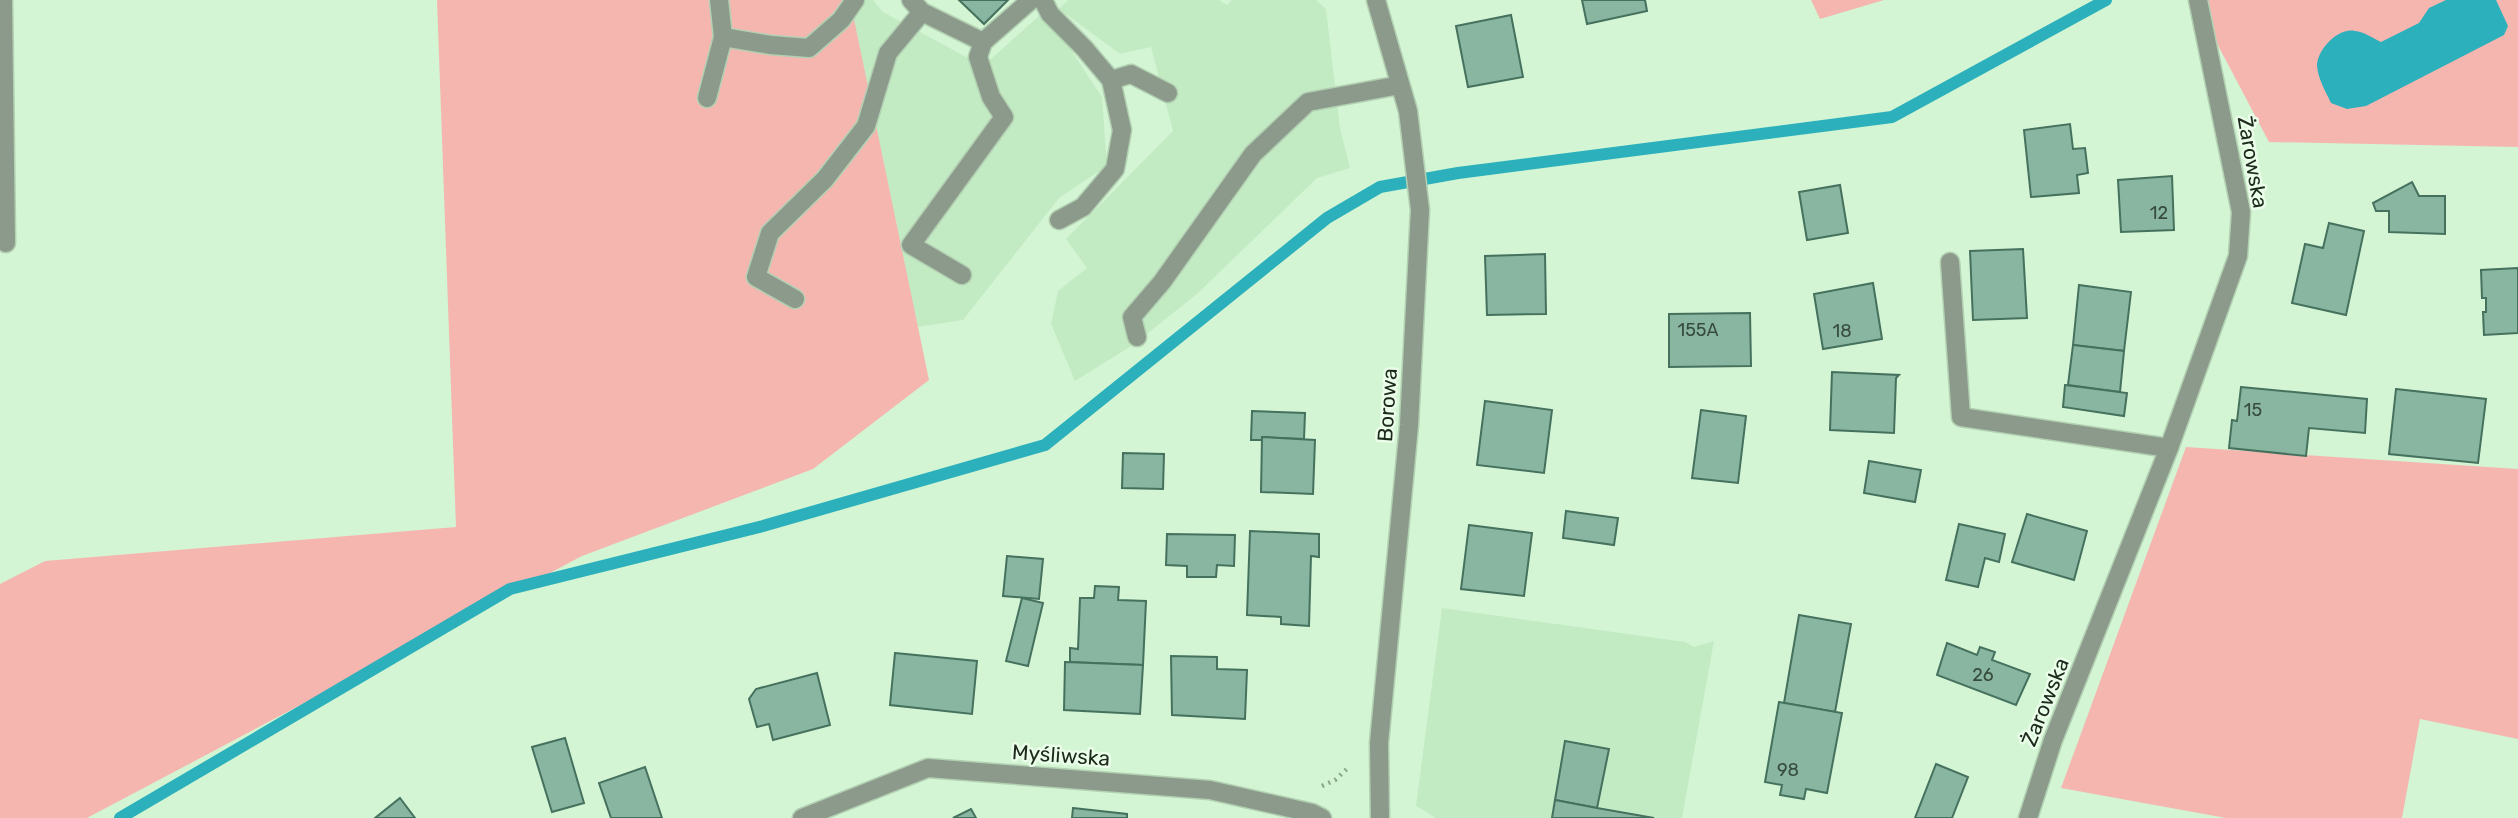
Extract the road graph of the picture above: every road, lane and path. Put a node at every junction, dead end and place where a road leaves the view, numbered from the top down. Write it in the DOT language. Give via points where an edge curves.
graph roads {
  1 [pos="3,0"];
  2 [pos="719,0"];
  3 [pos="855,0"];
  4 [pos="1031,0"];
  5 [pos="1042,0"];
  6 [pos="1376,0"];
  7 [pos="2198,0"];
  8 [pos="917,6"];
  9 [pos="723,37"];
  10 [pos="983,42"];
  11 [pos="1111,80"];
  12 [pos="1401,85"];
  13 [pos="1168,93"];
  14 [pos="707,98"];
  15 [pos="1059,220"];
  16 [pos="6,243"];
  17 [pos="1950,262"];
  18 [pos="962,275"];
  19 [pos="795,299"];
  20 [pos="1137,337"];
  21 [pos="2169,448"];
  22 [pos="1350,765"];
  23 [pos="1322,786"];
  24 [pos="802,818"];
  25 [pos="1322,818"];
  26 [pos="1380,818"];
  27 [pos="2028,818"];
  1 -- 16 [label="street"];
  2 -- 9 [label="street"];
  3 -- 9 [label="street" via="841,20 809,48"];
  4 -- 10 [label="street"];
  5 -- 11 [label="street"];
  6 -- 12 [label="street, Borowa"];
  7 -- 21 [label="street, Żarowska" via="2239,198 2241,234 2235,270"];
  8 -- 10 [label="street"];
  8 -- 19 [label="street" via="888,53 866,126 825,179 770,233 756,277"];
  9 -- 14 [label="street"];
  10 -- 18 [label="street" via="978,57 991,97 1004,117 911,245"];
  11 -- 13 [label="street" via="1131,74"];
  11 -- 15 [label="street" via="1122,130 1115,169 1083,207"];
  12 -- 20 [label="street" via="1308,102 1253,154 1132,317"];
  12 -- 26 [label="street, Borowa" via="1419,200 1409,425 1378,743"];
  17 -- 21 [label="street" via="1961,417"];
  21 -- 27 [label="street, Żarowska" via="2053,740"];
  22 -- 23 [label="path"];
  24 -- 25 [label="street, Myśliwska" via="928,768 1210,790"];
}
